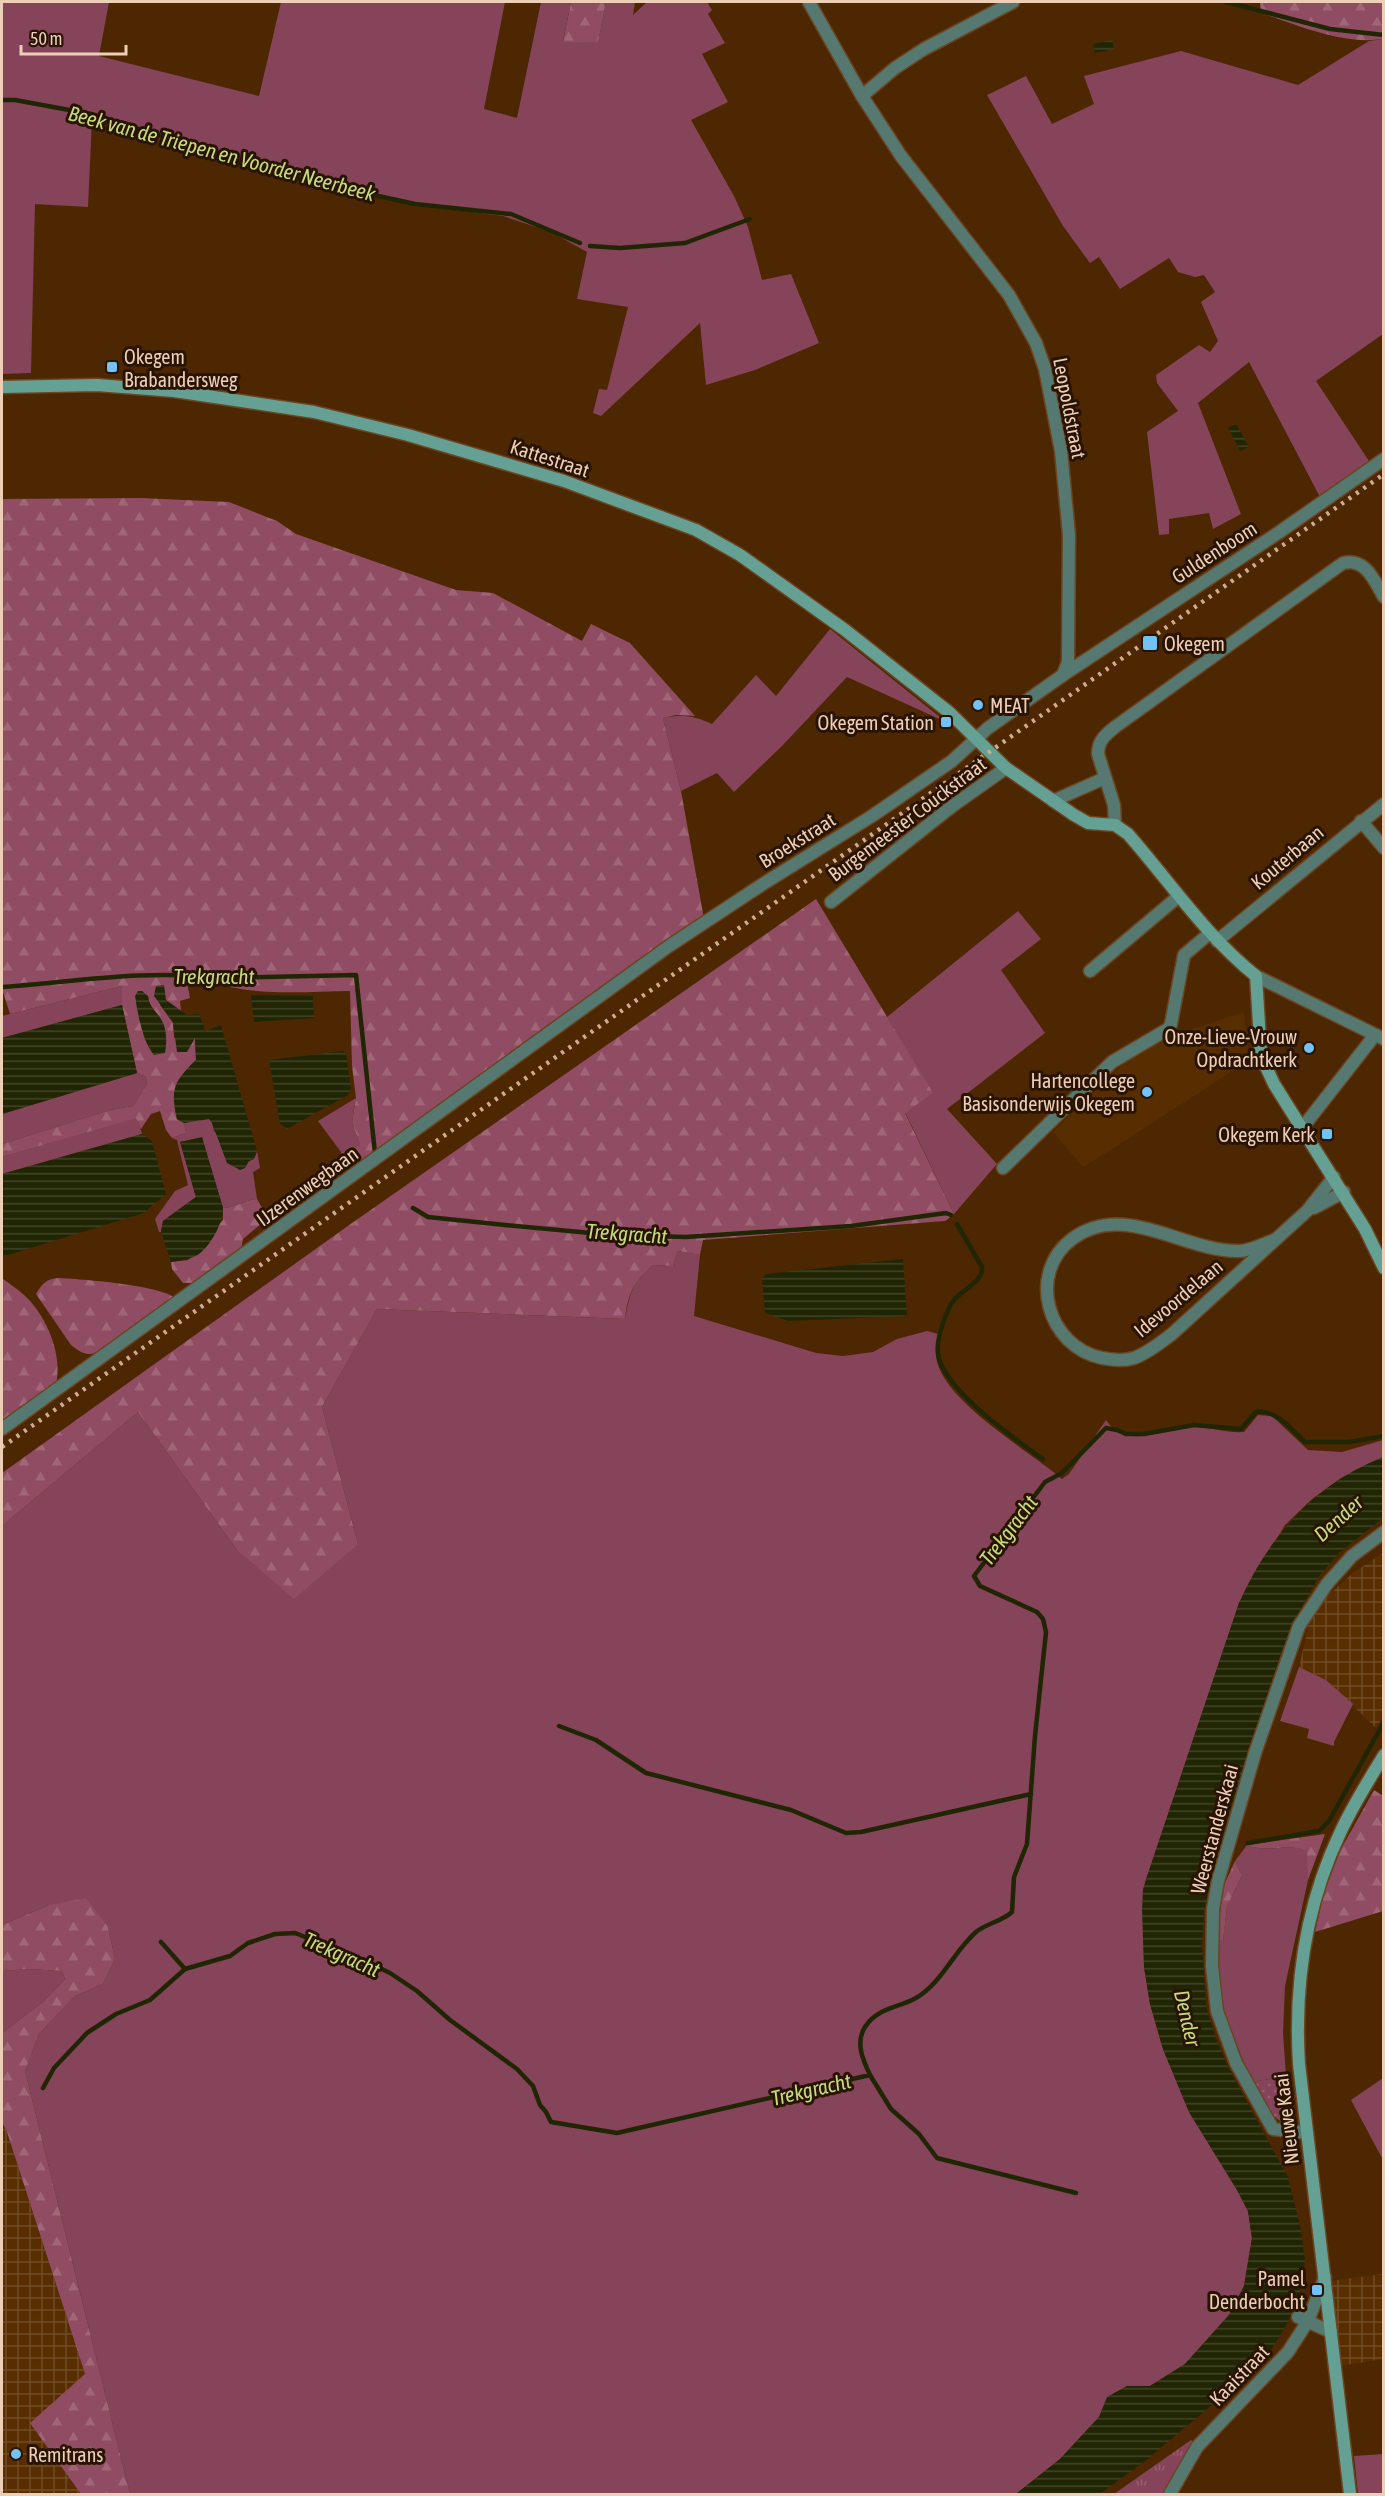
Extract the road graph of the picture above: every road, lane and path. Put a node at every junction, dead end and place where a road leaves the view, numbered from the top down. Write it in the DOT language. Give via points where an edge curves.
graph roads {
  1 [pos="809,2"];
  2 [pos="1013,2"];
  3 [pos="862,96"];
  4 [pos="2,387"];
  5 [pos="1383,459"];
  6 [pos="1383,597"];
  7 [pos="1063,675"];
  8 [pos="977,738"];
  9 [pos="1006,768"];
  10 [pos="1105,778"];
  11 [pos="1053,801"];
  12 [pos="1383,804"];
  13 [pos="1360,821"];
  14 [pos="1115,825"];
  15 [pos="1383,848"];
  16 [pos="1179,896"];
  17 [pos="831,902"];
  18 [pos="1213,937"];
  19 [pos="1090,971"];
  20 [pos="635,972"];
  21 [pos="1256,976"];
  22 [pos="1379,1037"];
  23 [pos="1303,1127"];
  24 [pos="1003,1168"];
  25 [pos="1334,1176"];
  26 [pos="1344,1192"];
  27 [pos="1307,1211"];
  28 [pos="1274,1240"];
  29 [pos="1383,1268"];
  30 [pos="2,1429"];
  31 [pos="1383,1532"];
  32 [pos="1383,1755"];
  33 [pos="1306,2133"];
  34 [pos="1325,2277"];
  35 [pos="1303,2319"];
  36 [pos="1331,2332"];
  37 [pos="1170,2494"];
  38 [pos="1350,2494"];
  1 -- 3 [label="street, Leopoldstraat"];
  2 -- 3 [label="street" via="924,49"];
  3 -- 7 [label="street, Leopoldstraat" via="901,156 1009,295 1027,324 1045,369 1061,451 1069,535 1068,662"];
  4 -- 8 [label="main road, Kattestraat" via="141,388 314,412 408,435 575,486 696,530 740,555 844,630"];
  5 -- 7 [label="street, Guldenboom"];
  6 -- 10 [label="street" via="1366,568 1343,563 1102,738 1098,745"];
  7 -- 8 [label="street"];
  8 -- 9 [label="main road, Kattestraat"];
  8 -- 20 [label="street, Broekstraat" via="952,761 881,810 708,920"];
  9 -- 11 [label="main road, Kattestraat"];
  9 -- 17 [label="street, Burgemeester Couckstraat"];
  10 -- 11 [label="street"];
  10 -- 14 [label="street" via="1114,805"];
  11 -- 14 [label="main road, Kattestraat" via="1088,823"];
  12 -- 13 [label="street, Kouterbaan"];
  13 -- 15 [label="street"];
  13 -- 18 [label="street, Kouterbaan"];
  14 -- 16 [label="main road" via="1128,834"];
  16 -- 18 [label="main road"];
  16 -- 19 [label="street"];
  18 -- 21 [label="main road"];
  18 -- 24 [label="street, Kouterbaan" via="1184,955 1168,1029 1112,1062"];
  20 -- 30 [label="street, IJzerenwegbaan"];
  21 -- 22 [label="street"];
  21 -- 23 [label="main road" via="1261,1056 1274,1084"];
  22 -- 23 [label="street"];
  23 -- 25 [label="main road"];
  25 -- 26 [label="main road"];
  25 -- 27 [label="street, Idevoordelaan"];
  26 -- 27 [label="street, Idevoordelaan"];
  26 -- 29 [label="main road"];
  27 -- 28 [label="street, Idevoordelaan"];
  28 -- 28 [label="street, Idevoordelaan" via="1241,1251 1127,1224 1088,1230 1060,1249 1051,1267 1046,1287 1051,1317 1067,1340 1089,1355 1133,1359 1172,1334"];
  31 -- 33 [label="street, Weerstanderskaai" via="1339,1570 1299,1626 1255,1753 1213,1909 1216,2011 1236,2063 1273,2129"];
  32 -- 33 [label="main road, Nieuwe Kaai" via="1341,1830 1322,1876 1306,1935 1297,2034"];
  33 -- 34 [label="main road, Nieuwe Kaai"];
  34 -- 35 [label="street, Kaaistraat"];
  34 -- 36 [label="main road, Nieuwe Kaai"];
  35 -- 36 [label="street"];
  35 -- 37 [label="street, Kaaistraat" via="1288,2352 1197,2447"];
  36 -- 38 [label="main road, Nieuwe Kaai"];
}
